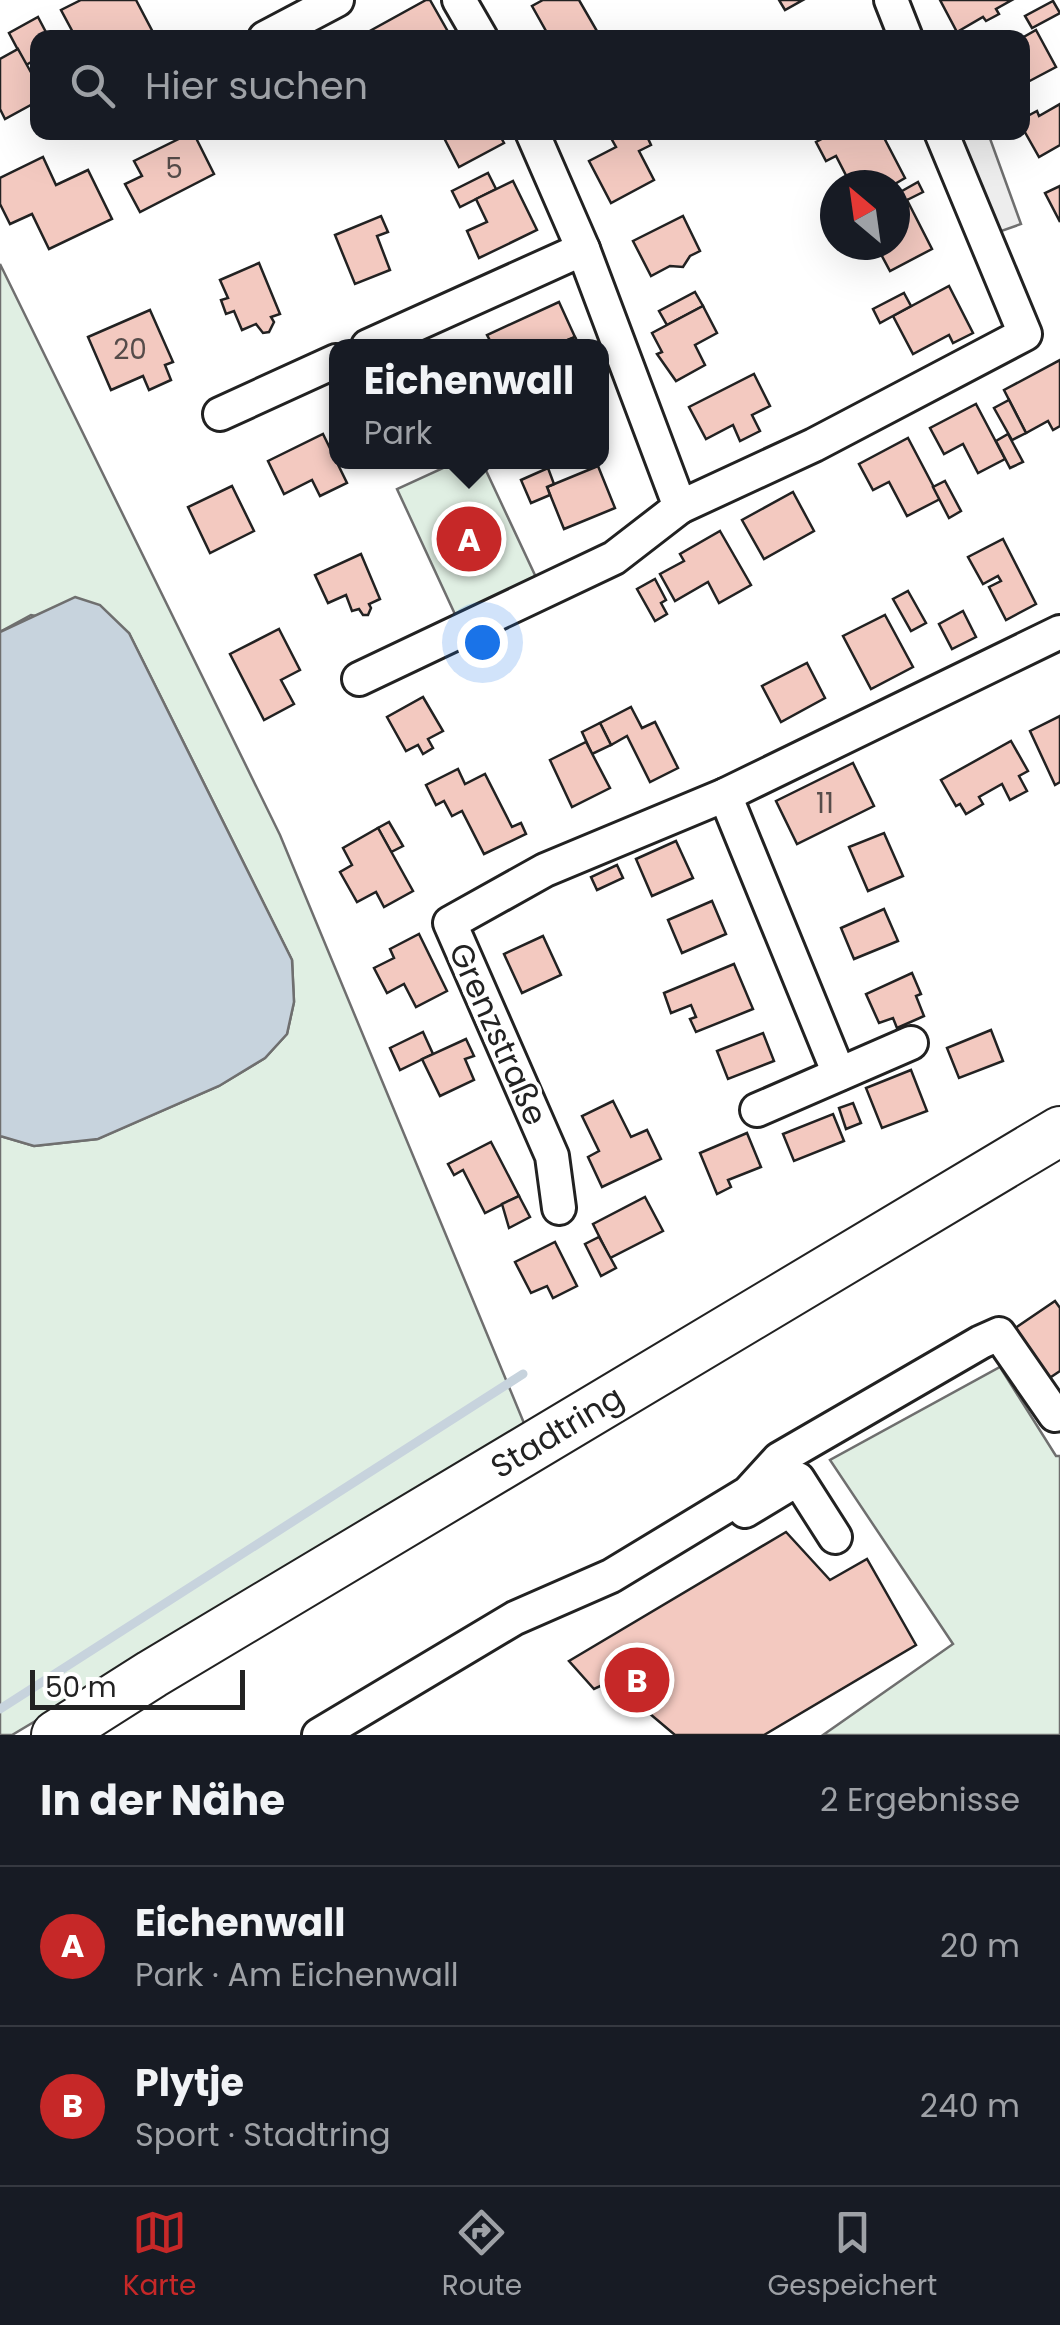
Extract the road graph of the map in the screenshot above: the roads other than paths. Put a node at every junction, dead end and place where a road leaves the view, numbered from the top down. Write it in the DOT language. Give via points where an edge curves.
graph roads {
  1 [pos="337,0"];
  2 [pos="459,0"];
  3 [pos="892,0"];
  4 [pos="281,30"];
  5 [pos="476,30"];
  6 [pos="903,30"];
  7 [pos="535,140"];
  8 [pos="945,140"];
  9 [pos="583,249"];
  10 [pos="384,339"];
  11 [pos="329,364"];
  12 [pos="220,414"];
  13 [pos="680,507"];
  14 [pos="1060,632"];
  15 [pos="360,680"];
  16 [pos="725,795"];
  17 [pos="911,1043"];
  18 [pos="840,1074"];
  19 [pos="757,1110"];
  20 [pos="1060,1131"];
  21 [pos="559,1208"];
  22 [pos="1055,1415"];
  23 [pos="835,1537"];
  24 [pos="364,1728"];
  25 [pos="56,1735"];
  26 [pos="320,1735"];
  1 -- 4 [label="street"];
  2 -- 5 [label="street"];
  3 -- 6 [label="street"];
  7 -- 9 [label="street"];
  8 -- 13 [label="street" via="1024,334"];
  9 -- 10 [label="street"];
  9 -- 13 [label="street"];
  11 -- 12 [label="street"];
  13 -- 15 [label="street" via="614,558"];
  14 -- 16 [label="street, Grenzstraße"];
  16 -- 18 [label="street"];
  16 -- 21 [label="street, Grenzstraße" via="545,870 450,923 552,1156"];
  17 -- 18 [label="street"];
  18 -- 19 [label="street"];
  20 -- 25 [label="highway, Stadtring"];
  22 -- 24 [label="street" via="999,1334 981,1342 778,1459 748,1493 626,1567 515,1618"];
  23 -- 24 [label="street" via="798,1479 586,1610"];
  24 -- 26 [label="street"];
}
